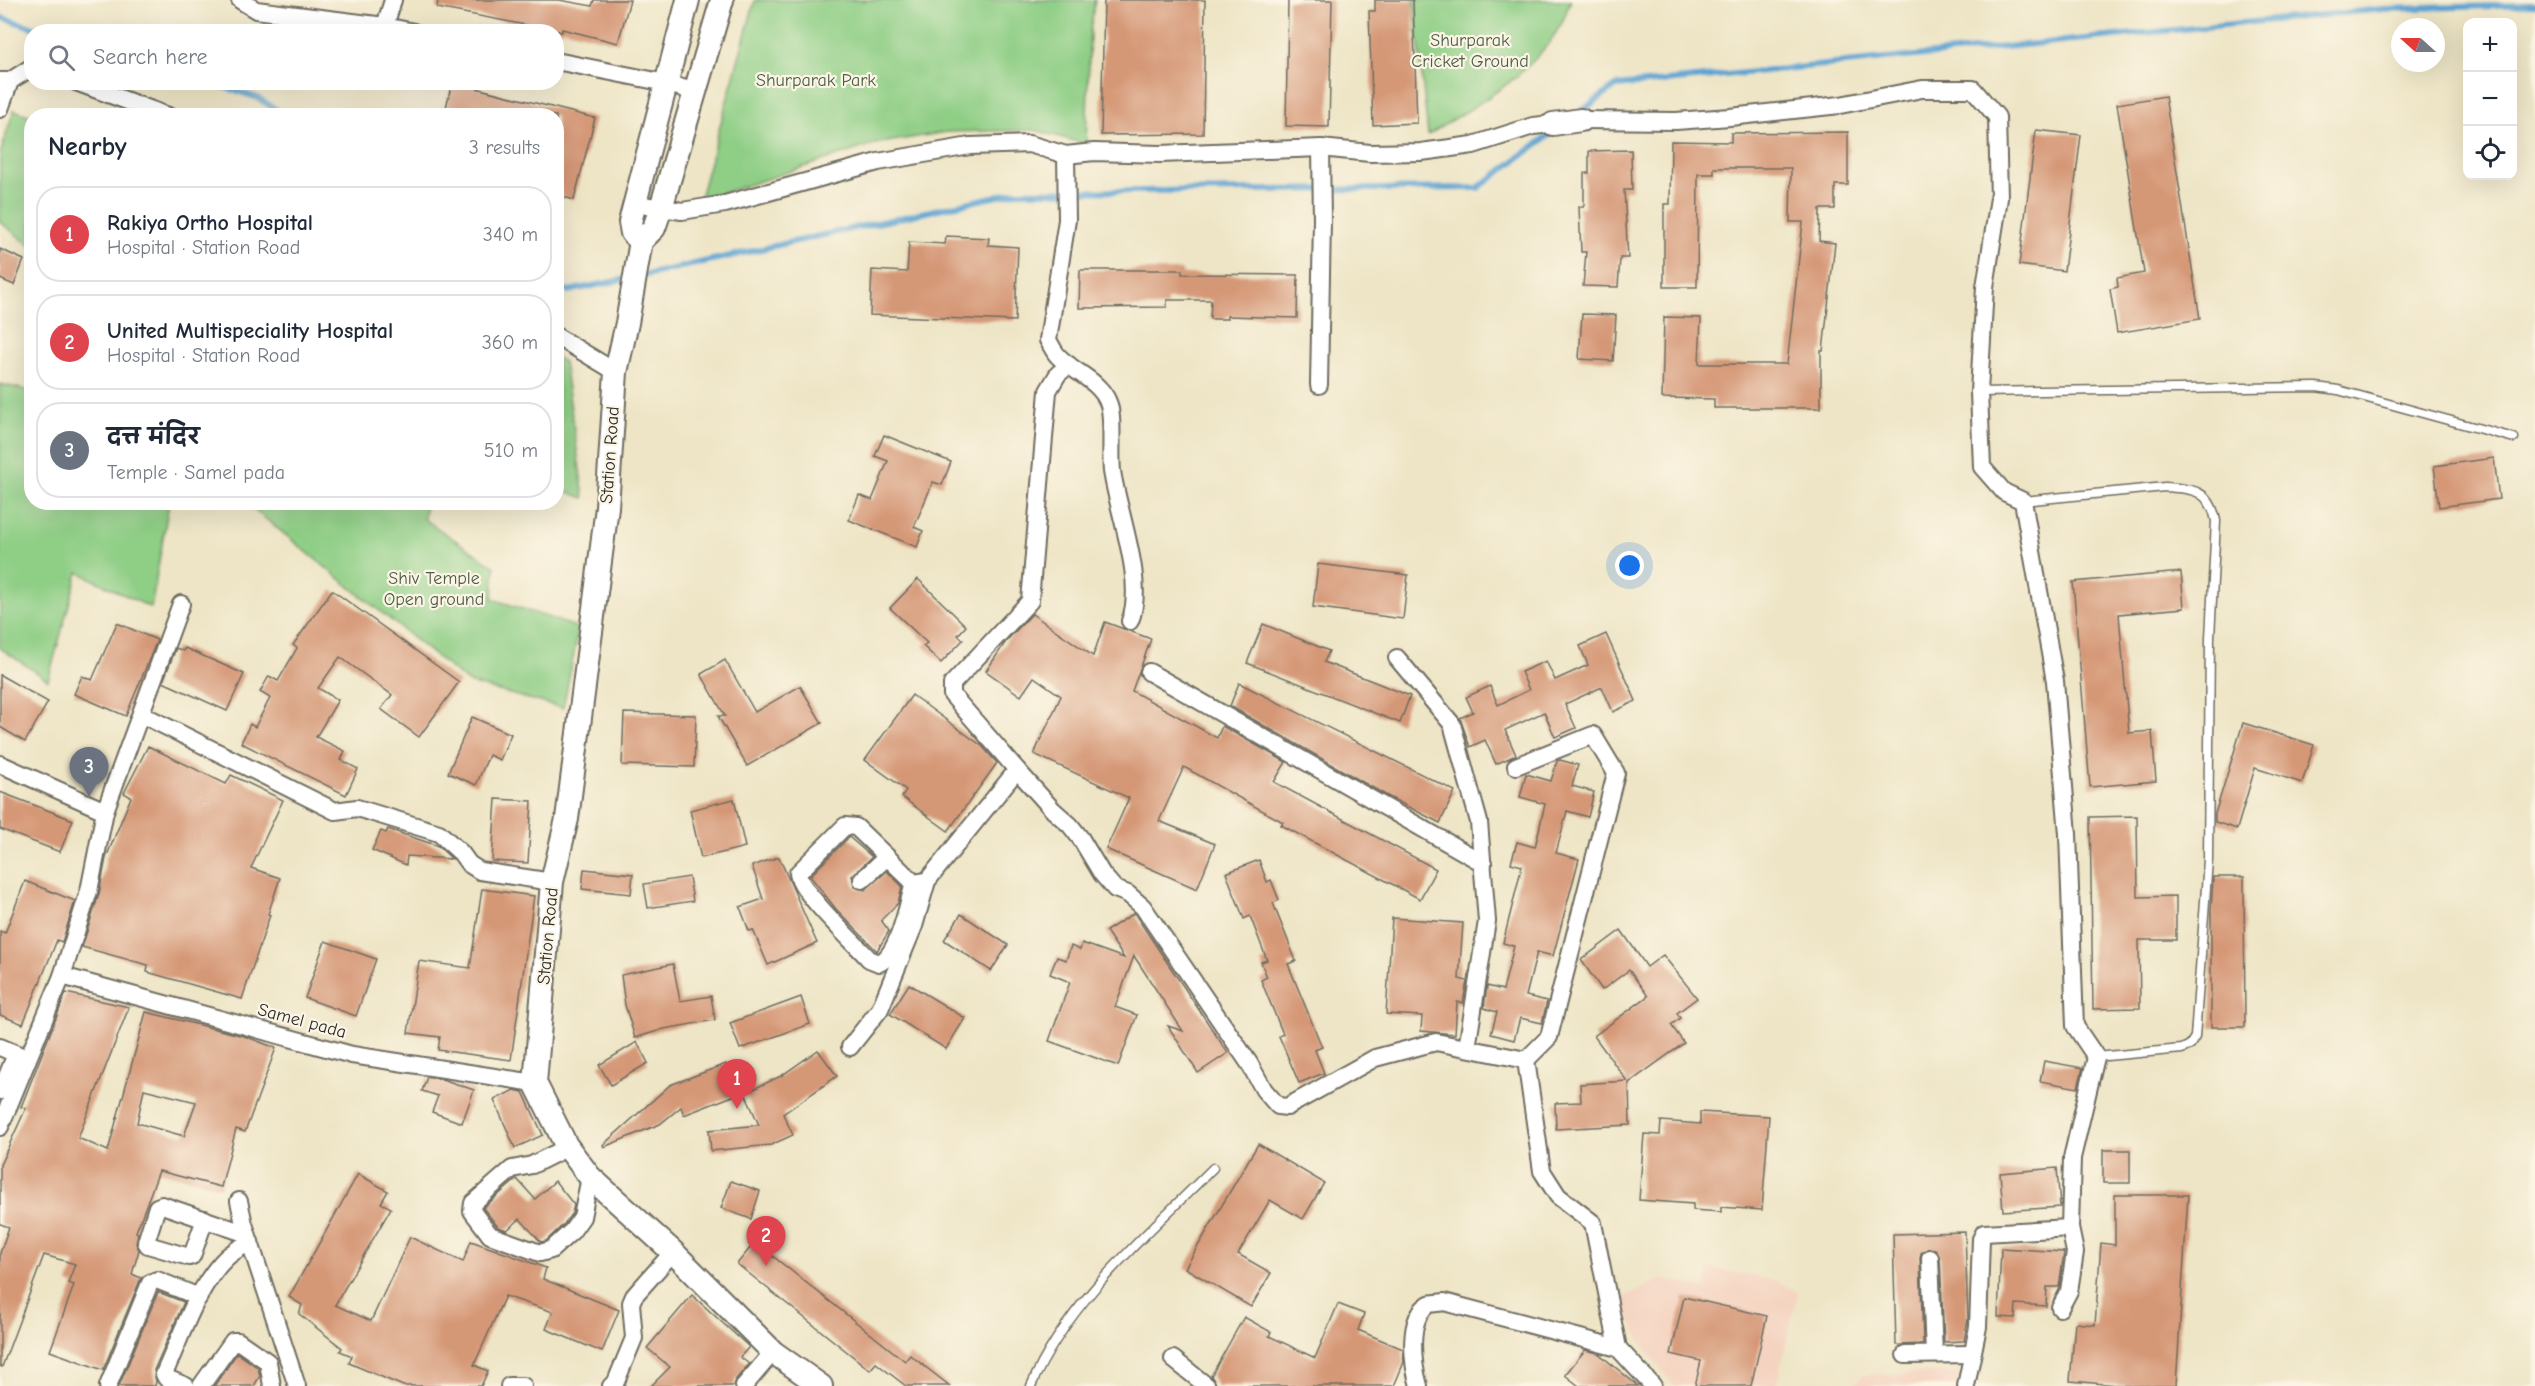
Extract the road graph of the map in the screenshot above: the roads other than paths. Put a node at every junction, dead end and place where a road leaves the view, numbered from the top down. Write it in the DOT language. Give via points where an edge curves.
graph roads {
  1 [pos="240,0"];
  2 [pos="393,0"];
  3 [pos="688,0"];
  4 [pos="722,0"];
  5 [pos="370,24"];
  6 [pos="387,24"];
  7 [pos="564,63"];
  8 [pos="24,71"];
  9 [pos="5,81"];
  10 [pos="666,83"];
  11 [pos="98,90"];
  12 [pos="695,92"];
  13 [pos="146,108"];
  14 [pos="0,109"];
  15 [pos="1581,120"];
  16 [pos="1553,124"];
  17 [pos="1321,148"];
  18 [pos="1066,160"];
  19 [pos="636,204"];
  20 [pos="661,208"];
  21 [pos="640,245"];
  22 [pos="564,341"];
  23 [pos="1070,365"];
  24 [pos="616,372"];
  25 [pos="1319,385"];
  26 [pos="1979,392"];
  27 [pos="2514,438"];
  28 [pos="2023,501"];
  29 [pos="181,604"];
  30 [pos="1130,621"];
  31 [pos="1397,658"];
  32 [pos="1149,672"];
  33 [pos="141,714"];
  34 [pos="0,764"];
  35 [pos="1516,766"];
  36 [pos="1017,770"];
  37 [pos="105,811"];
  38 [pos="887,857"];
  39 [pos="1483,863"];
  40 [pos="862,880"];
  41 [pos="552,882"];
  42 [pos="921,882"];
  43 [pos="62,976"];
  44 [pos="0,1047"];
  45 [pos="850,1047"];
  46 [pos="1467,1048"];
  47 [pos="22,1056"];
  48 [pos="2096,1057"];
  49 [pos="1526,1060"];
  50 [pos="535,1083"];
  51 [pos="1,1092"];
  52 [pos="0,1127"];
  53 [pos="568,1147"];
  54 [pos="1213,1168"];
  55 [pos="590,1177"];
  56 [pos="239,1201"];
  57 [pos="205,1220"];
  58 [pos="2070,1228"];
  59 [pos="249,1238"];
  60 [pos="673,1252"];
  61 [pos="1930,1258"];
  62 [pos="199,1297"];
  63 [pos="2060,1308"];
  64 [pos="1618,1348"];
  65 [pos="773,1352"];
  66 [pos="1934,1354"];
  67 [pos="1971,1354"];
  68 [pos="1905,1355"];
  69 [pos="1173,1359"];
  70 [pos="296,1382"];
  71 [pos="108,1386"];
  72 [pos="186,1386"];
  73 [pos="201,1386"];
  74 [pos="272,1386"];
  75 [pos="279,1386"];
  76 [pos="509,1386"];
  77 [pos="523,1386"];
  78 [pos="611,1386"];
  79 [pos="744,1386"];
  80 [pos="821,1386"];
  81 [pos="1031,1386"];
  82 [pos="1207,1386"];
  83 [pos="1419,1386"];
  84 [pos="1653,1386"];
  85 [pos="1966,1386"];
  1 -- 5 [label="street" via="256,10"];
  2 -- 6 [label="street"];
  3 -- 10 [label="main road"];
  4 -- 12 [label="main road"];
  7 -- 10 [label="street"];
  8 -- 9 [label="street"];
  9 -- 14 [label="street"];
  10 -- 12 [label="street"];
  10 -- 19 [label="main road"];
  11 -- 13 [label="street"];
  12 -- 20 [label="main road"];
  15 -- 16 [label="main road"];
  15 -- 26 [label="street" via="1730,117 1840,105 1922,89 1973,89 1997,117 2000,198 1985,287"];
  16 -- 17 [label="street" via="1533,126 1473,145 1420,152 1370,153"];
  17 -- 18 [label="street" via="1160,154 1094,152"];
  17 -- 25 [label="street"];
  18 -- 20 [label="street" via="1029,144 970,146 878,162 725,204 682,211"];
  18 -- 23 [label="street" via="1067,220 1048,340 1057,356"];
  19 -- 20 [label="street"];
  19 -- 21 [label="main road" via="631,229"];
  20 -- 21 [label="main road" via="654,228"];
  21 -- 24 [label="main road, Station Road"];
  22 -- 24 [label="street"];
  23 -- 30 [label="street" via="1094,383 1109,403 1112,471 1133,578 1135,609"];
  23 -- 36 [label="street" via="1058,374 1048,391 1030,601 952,684 952,695"];
  24 -- 41 [label="main road, Station Road" via="606,519 567,819"];
  26 -- 27 [label="lane" via="2316,387"];
  26 -- 28 [label="street" via="1982,467 2004,492"];
  28 -- 48 [label="street" via="2055,681 2068,834 2075,1026"];
  28 -- 48 [label="lane" via="2186,488 2213,504 2216,521 2210,638 2208,860 2195,1037 2182,1049"];
  29 -- 33 [label="street"];
  31 -- 39 [label="street" via="1452,724 1479,822"];
  32 -- 39 [label="street"];
  33 -- 37 [label="street"];
  33 -- 41 [label="street" via="335,811 357,808 439,834 480,871"];
  34 -- 37 [label="street"];
  35 -- 49 [label="street" via="1593,735 1616,773 1549,1037"];
  36 -- 42 [label="street"];
  36 -- 46 [label="street" via="1082,838 1101,874 1115,889 1143,907 1278,1106 1287,1107 1375,1058 1436,1042"];
  37 -- 43 [label="street" via="89,891"];
  38 -- 40 [label="street"];
  38 -- 42 [label="street"];
  38 -- 42 [label="street" via="856,827 845,826 798,873 798,880 869,959 879,963 887,960"];
  39 -- 46 [label="street" via="1487,921"];
  41 -- 50 [label="main road, Station Road"];
  42 -- 45 [label="street" via="914,926 880,1008"];
  43 -- 47 [label="street"];
  43 -- 50 [label="street, Samel pada" via="352,1055"];
  44 -- 47 [label="street"];
  46 -- 49 [label="street"];
  47 -- 51 [label="street"];
  47 -- 52 [label="street"];
  48 -- 58 [label="street" via="2072,1158"];
  49 -- 64 [label="street" via="1542,1171 1558,1196 1593,1223"];
  50 -- 53 [label="main road"];
  53 -- 55 [label="main road"];
  53 -- 55 [label="street" via="532,1165 512,1169 473,1203 472,1211 490,1235 540,1253 551,1250 582,1217"];
  54 -- 81 [label="lane" via="1093,1290 1061,1330"];
  55 -- 60 [label="main road"];
  56 -- 59 [label="street"];
  57 -- 59 [label="street"];
  58 -- 63 [label="street" via="2075,1252 2069,1291"];
  58 -- 67 [label="street" via="1984,1233 1978,1327"];
  59 -- 62 [label="street" via="221,1263"];
  59 -- 70 [label="street"];
  60 -- 65 [label="main road"];
  60 -- 78 [label="street" via="634,1296 634,1338"];
  61 -- 66 [label="street"];
  62 -- 71 [label="street" via="157,1280 150,1283"];
  62 -- 72 [label="street" via="164,1374"];
  64 -- 83 [label="street" via="1443,1302 1430,1304 1420,1314 1413,1340"];
  64 -- 84 [label="street"];
  65 -- 79 [label="street"];
  65 -- 80 [label="main road"];
  66 -- 67 [label="street"];
  66 -- 68 [label="street"];
  67 -- 85 [label="street"];
  69 -- 82 [label="street"];
  70 -- 75 [label="street"];
  73 -- 74 [label="street" via="232,1341 268,1362"];
  76 -- 77 [label="street"];
}
